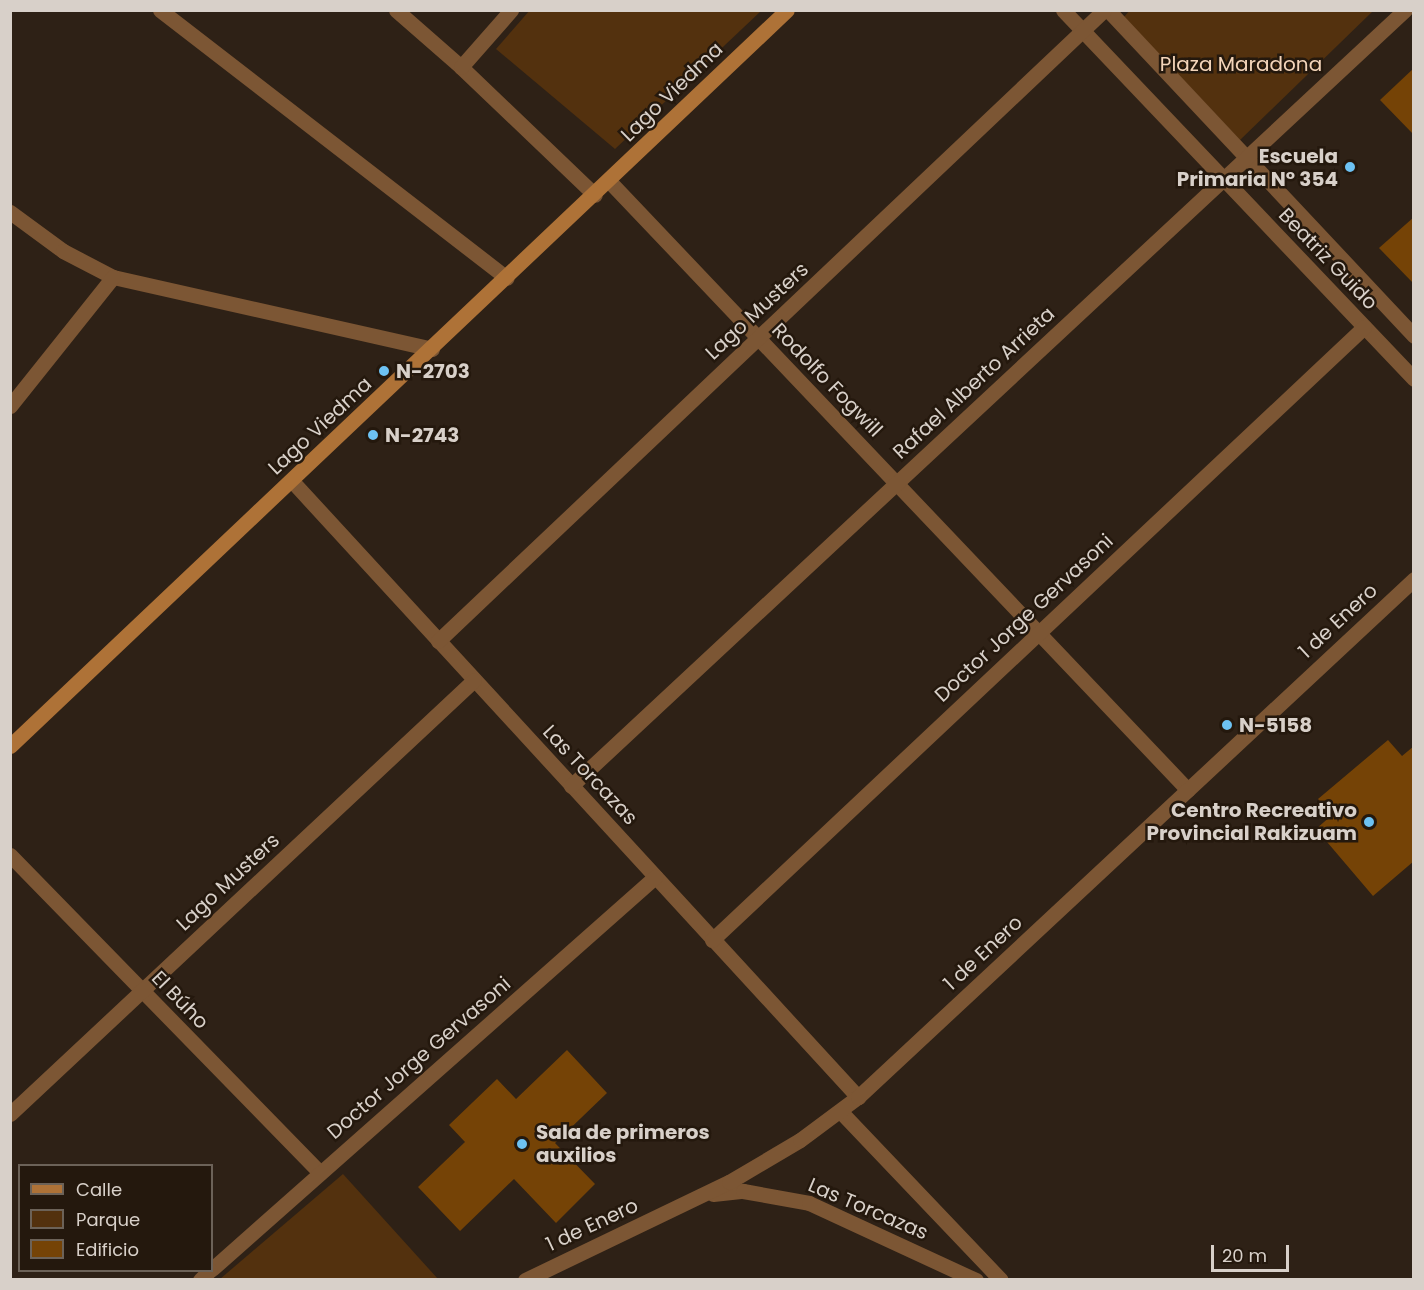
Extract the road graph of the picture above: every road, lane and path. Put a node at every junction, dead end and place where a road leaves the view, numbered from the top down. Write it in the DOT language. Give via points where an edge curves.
graph roads {
  1 [pos="160,10"];
  2 [pos="396,10"];
  3 [pos="511,10"];
  4 [pos="787,10"];
  5 [pos="1063,10"];
  6 [pos="1106,10"];
  7 [pos="1405,10"];
  8 [pos="1083,31"];
  9 [pos="461,67"];
  10 [pos="1247,158"];
  11 [pos="1224,179"];
  12 [pos="609,181"];
  13 [pos="595,195"];
  14 [pos="10,212"];
  15 [pos="113,277"];
  16 [pos="507,278"];
  17 [pos="1364,327"];
  18 [pos="1413,336"];
  19 [pos="759,338"];
  20 [pos="432,349"];
  21 [pos="1413,379"];
  22 [pos="10,406"];
  23 [pos="292,481"];
  24 [pos="897,483"];
  25 [pos="1413,579"];
  26 [pos="1039,633"];
  27 [pos="438,641"];
  28 [pos="474,680"];
  29 [pos="10,746"];
  30 [pos="571,786"];
  31 [pos="1188,790"];
  32 [pos="10,855"];
  33 [pos="655,877"];
  34 [pos="712,940"];
  35 [pos="142,991"];
  36 [pos="858,1097"];
  37 [pos="840,1111"];
  38 [pos="10,1114"];
  39 [pos="320,1173"];
  40 [pos="704,1196"];
  41 [pos="213,1268"];
  42 [pos="525,1280"];
  43 [pos="976,1280"];
  44 [pos="1001,1280"];
  1 -- 16 [label="street"];
  2 -- 9 [label="street"];
  3 -- 9 [label="street"];
  4 -- 12 [label="main road, Lago Viedma"];
  5 -- 8 [label="street, Beatriz Guido"];
  6 -- 8 [label="street, Lago Musters"];
  6 -- 10 [label="street, Beatriz Guido"];
  7 -- 10 [label="street, Rafael Alberto Arrieta"];
  8 -- 11 [label="street, Beatriz Guido"];
  8 -- 19 [label="street, Lago Musters"];
  9 -- 13 [label="street"];
  10 -- 11 [label="street, Rafael Alberto Arrieta"];
  10 -- 18 [label="street, Beatriz Guido"];
  11 -- 17 [label="street, Beatriz Guido"];
  11 -- 24 [label="street, Rafael Alberto Arrieta"];
  12 -- 13 [label="main road, Lago Viedma"];
  12 -- 19 [label="street, Rodolfo Fogwill"];
  13 -- 16 [label="main road, Lago Viedma"];
  14 -- 15 [label="street" via="63,251"];
  15 -- 20 [label="street"];
  15 -- 22 [label="street"];
  16 -- 20 [label="main road, Lago Viedma"];
  17 -- 21 [label="street, Beatriz Guido"];
  17 -- 26 [label="street, Doctor Jorge Gervasoni"];
  19 -- 24 [label="street, Rodolfo Fogwill"];
  19 -- 27 [label="street, Lago Musters"];
  20 -- 23 [label="main road, Lago Viedma"];
  23 -- 27 [label="street, Las Torcazas"];
  23 -- 29 [label="main road, Lago Viedma"];
  24 -- 26 [label="street, Rodolfo Fogwill"];
  24 -- 30 [label="street, Rafael Alberto Arrieta"];
  25 -- 31 [label="street, 1 de Enero"];
  26 -- 31 [label="street, Rodolfo Fogwill"];
  26 -- 34 [label="street, Doctor Jorge Gervasoni"];
  27 -- 28 [label="street, Las Torcazas"];
  28 -- 30 [label="street, Las Torcazas"];
  28 -- 35 [label="street, Lago Musters"];
  30 -- 33 [label="street, Las Torcazas"];
  31 -- 36 [label="street, 1 de Enero"];
  32 -- 35 [label="street, El Búho"];
  33 -- 34 [label="street, Las Torcazas"];
  33 -- 39 [label="street, Doctor Jorge Gervasoni"];
  34 -- 36 [label="street, Las Torcazas"];
  35 -- 38 [label="street, Lago Musters"];
  35 -- 39 [label="street, El Búho"];
  36 -- 37 [label="street, 1 de Enero"];
  37 -- 40 [label="street, 1 de Enero" via="777,1154"];
  37 -- 44 [label="street, Las Torcazas"];
  39 -- 41 [label="street, Doctor Jorge Gervasoni"];
  40 -- 42 [label="street, 1 de Enero"];
  40 -- 43 [label="street, Las Torcazas" via="743,1191 809,1203"];
}
